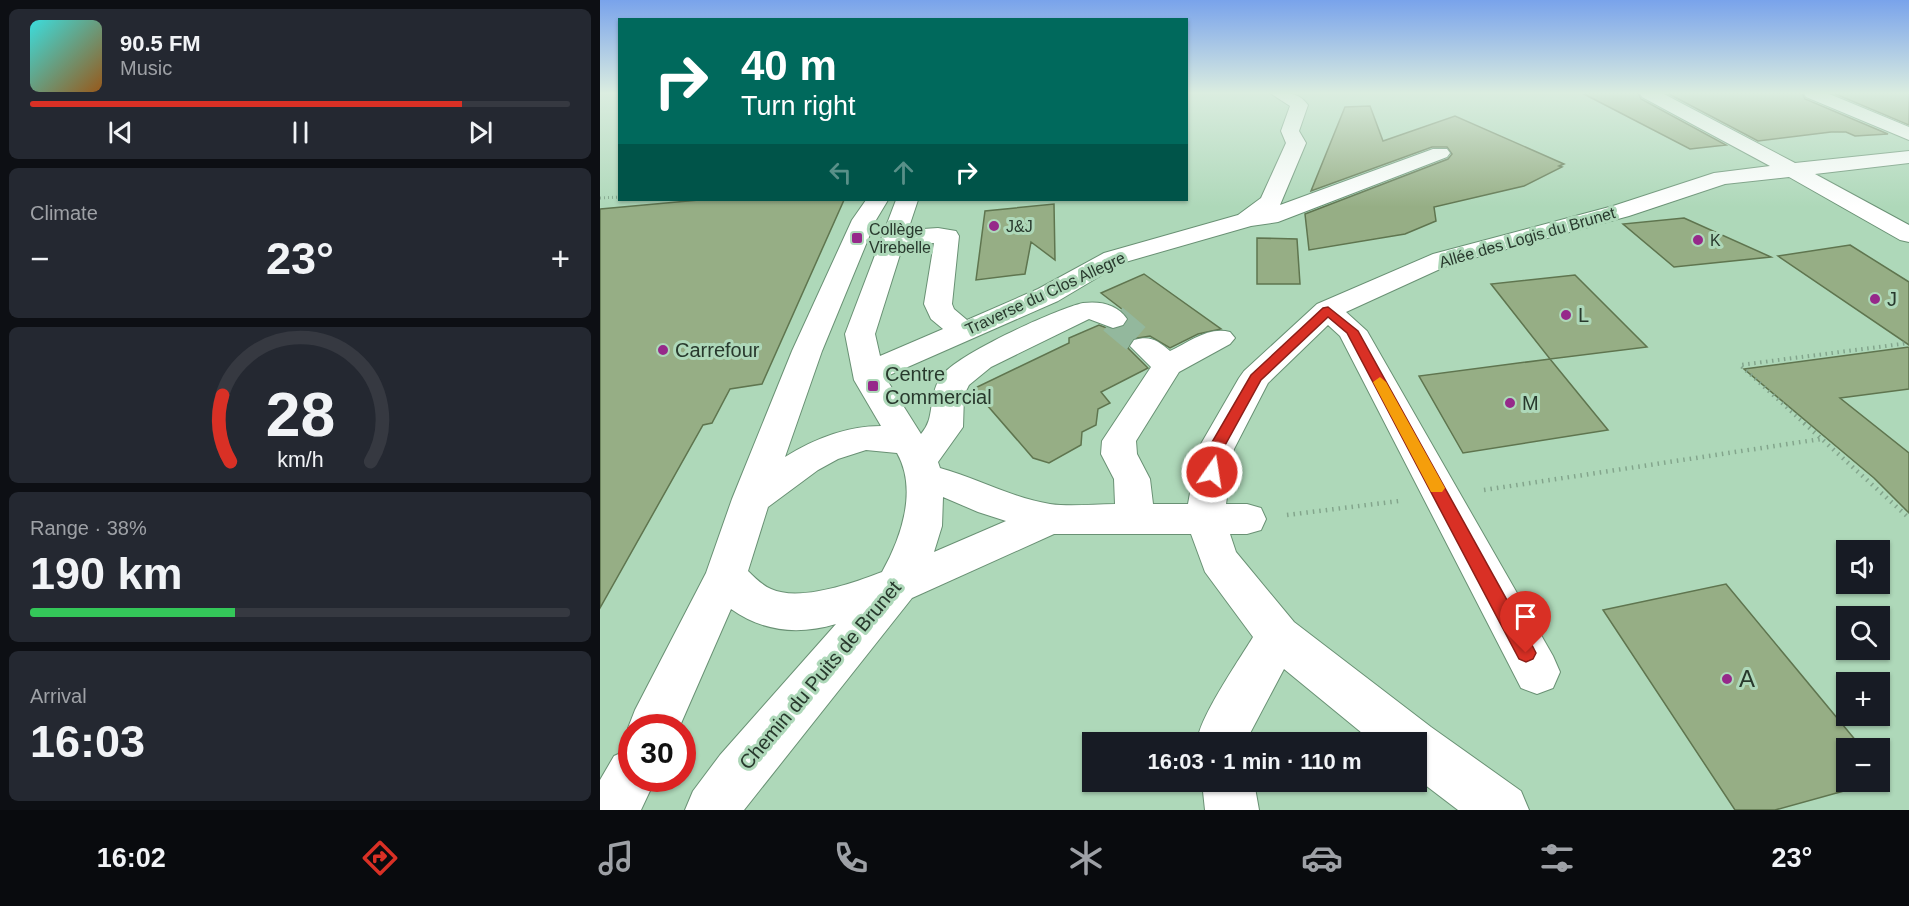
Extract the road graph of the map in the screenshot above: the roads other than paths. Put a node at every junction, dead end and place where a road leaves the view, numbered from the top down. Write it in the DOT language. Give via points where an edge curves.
graph roads {
  1 [pos="1290,131"];
  2 [pos="1719,131"];
  3 [pos="1874,131"];
  4 [pos="1908,152"];
  5 [pos="1440,153"];
  6 [pos="1791,169"];
  7 [pos="876,201"];
  8 [pos="907,201"];
  9 [pos="1246,220"];
  10 [pos="1909,235"];
  11 [pos="893,239"];
  12 [pos="1328,310"];
  13 [pos="1113,319"];
  14 [pos="964,332"];
  15 [pos="1220,338"];
  16 [pos="868,373"];
  17 [pos="918,461"];
  18 [pos="751,499"];
  19 [pos="1205,518"];
  20 [pos="1050,519"];
  21 [pos="1135,519"];
  22 [pos="1247,519"];
  23 [pos="726,575"];
  24 [pos="897,585"];
  25 [pos="1278,636"];
  26 [pos="1537,672"];
  27 [pos="660,714"];
  28 [pos="1224,732"];
  29 [pos="1399,732"];
  30 [pos="1427,754"];
  31 [pos="622,792"];
  32 [pos="1229,792"];
  33 [pos="613,810"];
  34 [pos="712,810"];
  35 [pos="1232,810"];
  36 [pos="1502,810"];
  1 -- 9 [label="street, Traverse du Clos Allegre" via="1296,143 1271,202"];
  2 -- 6 [label="street"];
  3 -- 4 [label="street"];
  4 -- 6 [label="street, Allée des Logis du Brunet"];
  5 -- 9 [label="street" via="1270,217"];
  6 -- 10 [label="street"];
  6 -- 12 [label="street, Allée des Logis du Brunet" via="1713,180 1621,211 1442,259"];
  7 -- 18 [label="street" via="864,220 807,351"];
  8 -- 11 [label="street"];
  9 -- 14 [label="street, Traverse du Clos Allegre" via="1113,258 1048,295"];
  11 -- 14 [label="street" via="947,236 938,304 941,314"];
  11 -- 16 [label="street" via="860,334"];
  12 -- 19 [label="street, Allée des Logis du Brunet" via="1255,378 1216,449"];
  12 -- 26 [label="street" via="1352,331"];
  13 -- 17 [label="street" via="1098,310 1083,311 980,360 955,380 948,395 946,427"];
  14 -- 16 [label="street, Traverse du Clos Allegre"];
  15 -- 21 [label="street" via="1157,356 1119,441 1119,453 1132,479"];
  16 -- 17 [label="street"];
  17 -- 18 [label="street" via="894,438 854,440 805,461"];
  17 -- 20 [label="street" via="958,487 991,502"];
  17 -- 24 [label="street, Chemin du Puits de Brunet" via="922,526"];
  18 -- 23 [label="street"];
  19 -- 21 [label="street"];
  19 -- 22 [label="street"];
  19 -- 25 [label="street, Allée des Logis du Brunet" via="1219,560"];
  20 -- 21 [label="street"];
  20 -- 24 [label="street"];
  23 -- 24 [label="street" via="739,593 754,602 791,612 823,609"];
  23 -- 27 [label="street"];
  24 -- 34 [label="street, Chemin du Puits de Brunet" via="738,773"];
  25 -- 28 [label="street"];
  25 -- 29 [label="street, Allée des Logis du Brunet"];
  30 -- 36 [label="street"];
  31 -- 33 [label="street"];
  32 -- 35 [label="street"];
}
